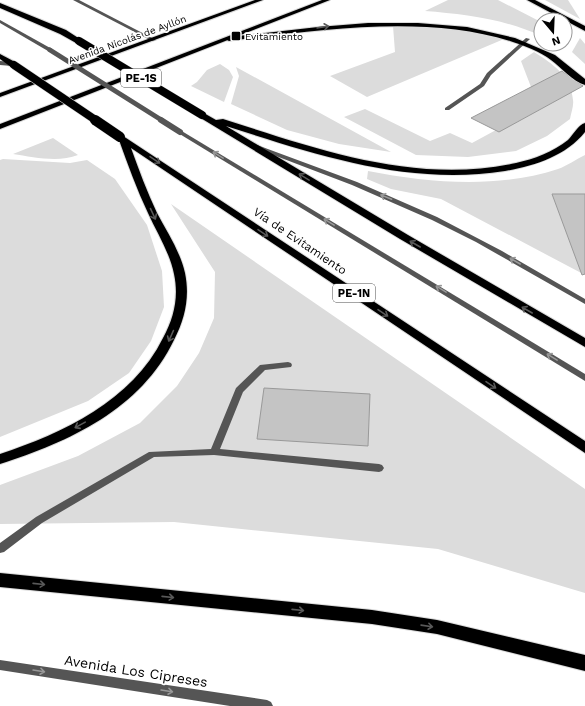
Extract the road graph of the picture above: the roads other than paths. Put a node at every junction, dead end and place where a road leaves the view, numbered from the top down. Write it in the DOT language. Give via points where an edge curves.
graph roads {
  1 [pos="75,0"];
  2 [pos="260,0"];
  3 [pos="327,0"];
  4 [pos="530,0"];
  5 [pos="0,5"];
  6 [pos="0,21"];
  7 [pos="585,29"];
  8 [pos="229,39"];
  9 [pos="528,39"];
  10 [pos="154,40"];
  11 [pos="0,56"];
  12 [pos="0,63"];
  13 [pos="13,64"];
  14 [pos="585,83"];
  15 [pos="0,95"];
  16 [pos="447,109"];
  17 [pos="202,115"];
  18 [pos="585,126"];
  19 [pos="0,127"];
  20 [pos="121,138"];
  21 [pos="251,145"];
  22 [pos="585,302"];
  23 [pos="585,343"];
  24 [pos="288,366"];
  25 [pos="585,378"];
  26 [pos="585,448"];
  27 [pos="214,452"];
  28 [pos="0,459"];
  29 [pos="379,468"];
  30 [pos="0,548"];
  31 [pos="0,580"];
  32 [pos="585,663"];
  33 [pos="0,665"];
  34 [pos="267,706"];
  1 -- 10 [label="street"];
  2 -- 10 [label="main road, Avenida Nicolás de Ayllón"];
  3 -- 8 [label="main road"];
  4 -- 7 [label="highway"];
  5 -- 17 [label="highway, PE-1S, bridge" via="63,32"];
  25 -- 6 [label="street, one-way, bridge"];
  8 -- 9 [label="highway, one-way" via="409,18 480,24"];
  8 -- 19 [label="main road"];
  9 -- 14 [label="highway" via="561,59"];
  9 -- 16 [label="street" via="489,74 482,85"];
  10 -- 15 [label="main road, Avenida Nicolás de Ayllón"];
  11 -- 13 [label="highway, Vía de Evitamiento"];
  12 -- 13 [label="street"];
  13 -- 20 [label="highway, Vía de Evitamiento, bridge"];
  17 -- 18 [label="highway" via="308,148 371,164 444,173 485,171 526,163 562,149"];
  17 -- 21 [label="highway"];
  20 -- 26 [label="highway, Vía de Evitamiento / PE-1N, one-way"];
  20 -- 28 [label="highway, one-way" via="177,264 181,282 178,320 162,354 148,372 105,411 70,431"];
  22 -- 21 [label="street, one-way" via="488,246 412,208 298,161"];
  23 -- 21 [label="highway, one-way"];
  24 -- 27 [label="street" via="263,367 239,390"];
  27 -- 29 [label="street"];
  27 -- 30 [label="street" via="152,454 39,520"];
  31 -- 32 [label="highway, one-way" via="437,627"];
  33 -- 34 [label="street, Avenida Los Cipreses, one-way"];
}
